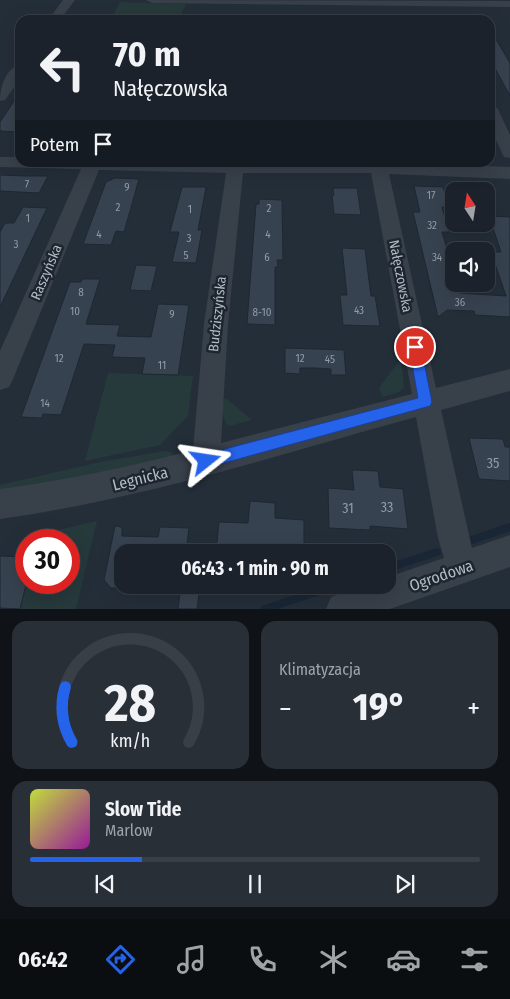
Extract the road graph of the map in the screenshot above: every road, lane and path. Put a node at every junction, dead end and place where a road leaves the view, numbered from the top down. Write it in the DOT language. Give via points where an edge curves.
graph roads {
  1 [pos="69,0"];
  2 [pos="152,0"];
  3 [pos="256,1"];
  4 [pos="352,4"];
  5 [pos="510,4"];
  6 [pos="444,5"];
  7 [pos="58,15"];
  8 [pos="15,75"];
  9 [pos="0,97"];
  10 [pos="495,119"];
  11 [pos="510,153"];
  12 [pos="0,162"];
  13 [pos="15,162"];
  14 [pos="91,167"];
  15 [pos="198,167"];
  16 [pos="282,167"];
  17 [pos="378,167"];
  18 [pos="411,167"];
  19 [pos="234,168"];
  20 [pos="510,173"];
  21 [pos="0,379"];
  22 [pos="510,380"];
  23 [pos="425,402"];
  24 [pos="206,461"];
  25 [pos="0,504"];
  26 [pos="510,550"];
  27 [pos="458,552"];
  28 [pos="343,609"];
  1 -- 7 [label="street"];
  2 -- 3 [label="street" via="235,6"];
  3 -- 4 [label="street"];
  4 -- 6 [label="street"];
  5 -- 6 [label="street"];
  8 -- 9 [label="street"];
  10 -- 11 [label="street"];
  12 -- 13 [label="street"];
  14 -- 21 [label="street, Raszyńska"];
  15 -- 19 [label="street"];
  16 -- 19 [label="street"];
  17 -- 23 [label="street, Nałęczowska"];
  18 -- 20 [label="street"];
  19 -- 24 [label="street, Budziszyńska" via="215,333"];
  22 -- 23 [label="street, Legnicka"];
  23 -- 24 [label="street, Legnicka"];
  23 -- 27 [label="street, Nałęczowska"];
  24 -- 25 [label="street, Legnicka" via="114,485"];
  26 -- 27 [label="street, Ogrodowa"];
  27 -- 28 [label="street, Ogrodowa"];
}
